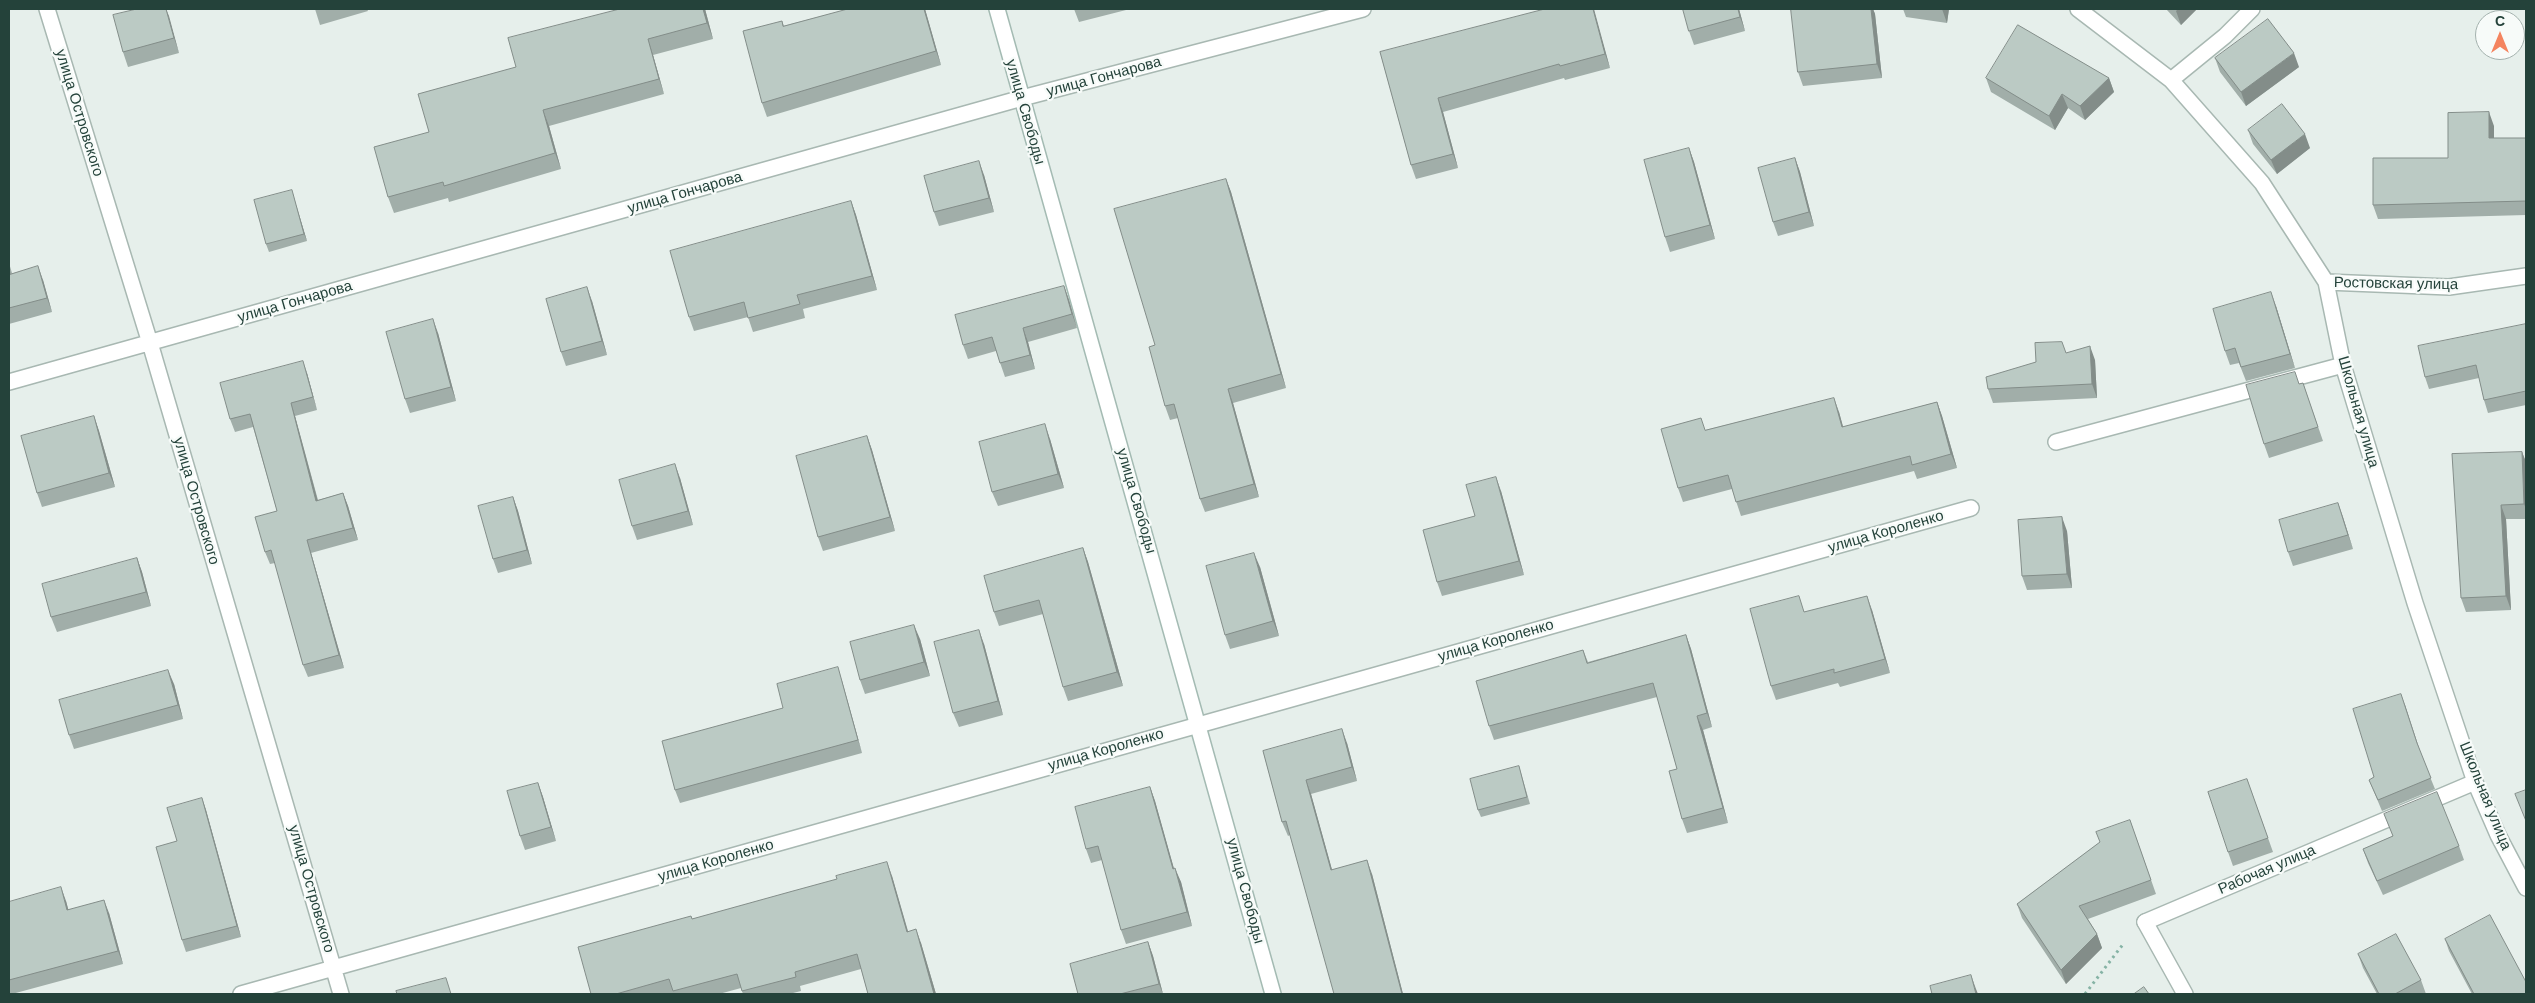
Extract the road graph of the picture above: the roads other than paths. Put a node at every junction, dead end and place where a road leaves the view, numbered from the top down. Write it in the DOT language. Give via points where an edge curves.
graph roads {
  1 [pos="46,9"];
  2 [pos="996,9"];
  3 [pos="1363,9"];
  4 [pos="2078,9"];
  5 [pos="2252,9"];
  6 [pos="2172,80"];
  7 [pos="1022,98"];
  8 [pos="2526,276"];
  9 [pos="2326,282"];
  10 [pos="150,343"];
  11 [pos="2343,365"];
  12 [pos="9,382"];
  13 [pos="2056,442"];
  14 [pos="1971,508"];
  15 [pos="1199,724"];
  16 [pos="2475,782"];
  17 [pos="2526,888"];
  18 [pos="334,970"];
  19 [pos="241,994"];
  20 [pos="341,994"];
  21 [pos="1273,994"];
  22 [pos="2185,994"];
  1 -- 10 [label="street, улица Островского"];
  2 -- 7 [label="street, улица Свободы"];
  3 -- 7 [label="street, улица Гончарова"];
  4 -- 6 [label="street, Школьная улица"];
  5 -- 6 [label="street"];
  6 -- 9 [label="street, Школьная улица" via="2262,183"];
  7 -- 10 [label="street, улица Гончарова"];
  7 -- 15 [label="street, улица Свободы"];
  8 -- 9 [label="street, Ростовская улица" via="2449,288"];
  9 -- 11 [label="street, Школьная улица"];
  10 -- 12 [label="street, улица Гончарова"];
  10 -- 18 [label="street, улица Островского"];
  11 -- 13 [label="street"];
  11 -- 16 [label="street, Школьная улица" via="2415,603"];
  14 -- 15 [label="street, улица Короленко"];
  15 -- 18 [label="street, улица Короленко"];
  15 -- 21 [label="street, улица Свободы"];
  16 -- 17 [label="street, Школьная улица"];
  16 -- 22 [label="street, Рабочая улица" via="2145,922"];
  18 -- 19 [label="street, улица Короленко"];
  18 -- 20 [label="street, улица Островского"];
}
